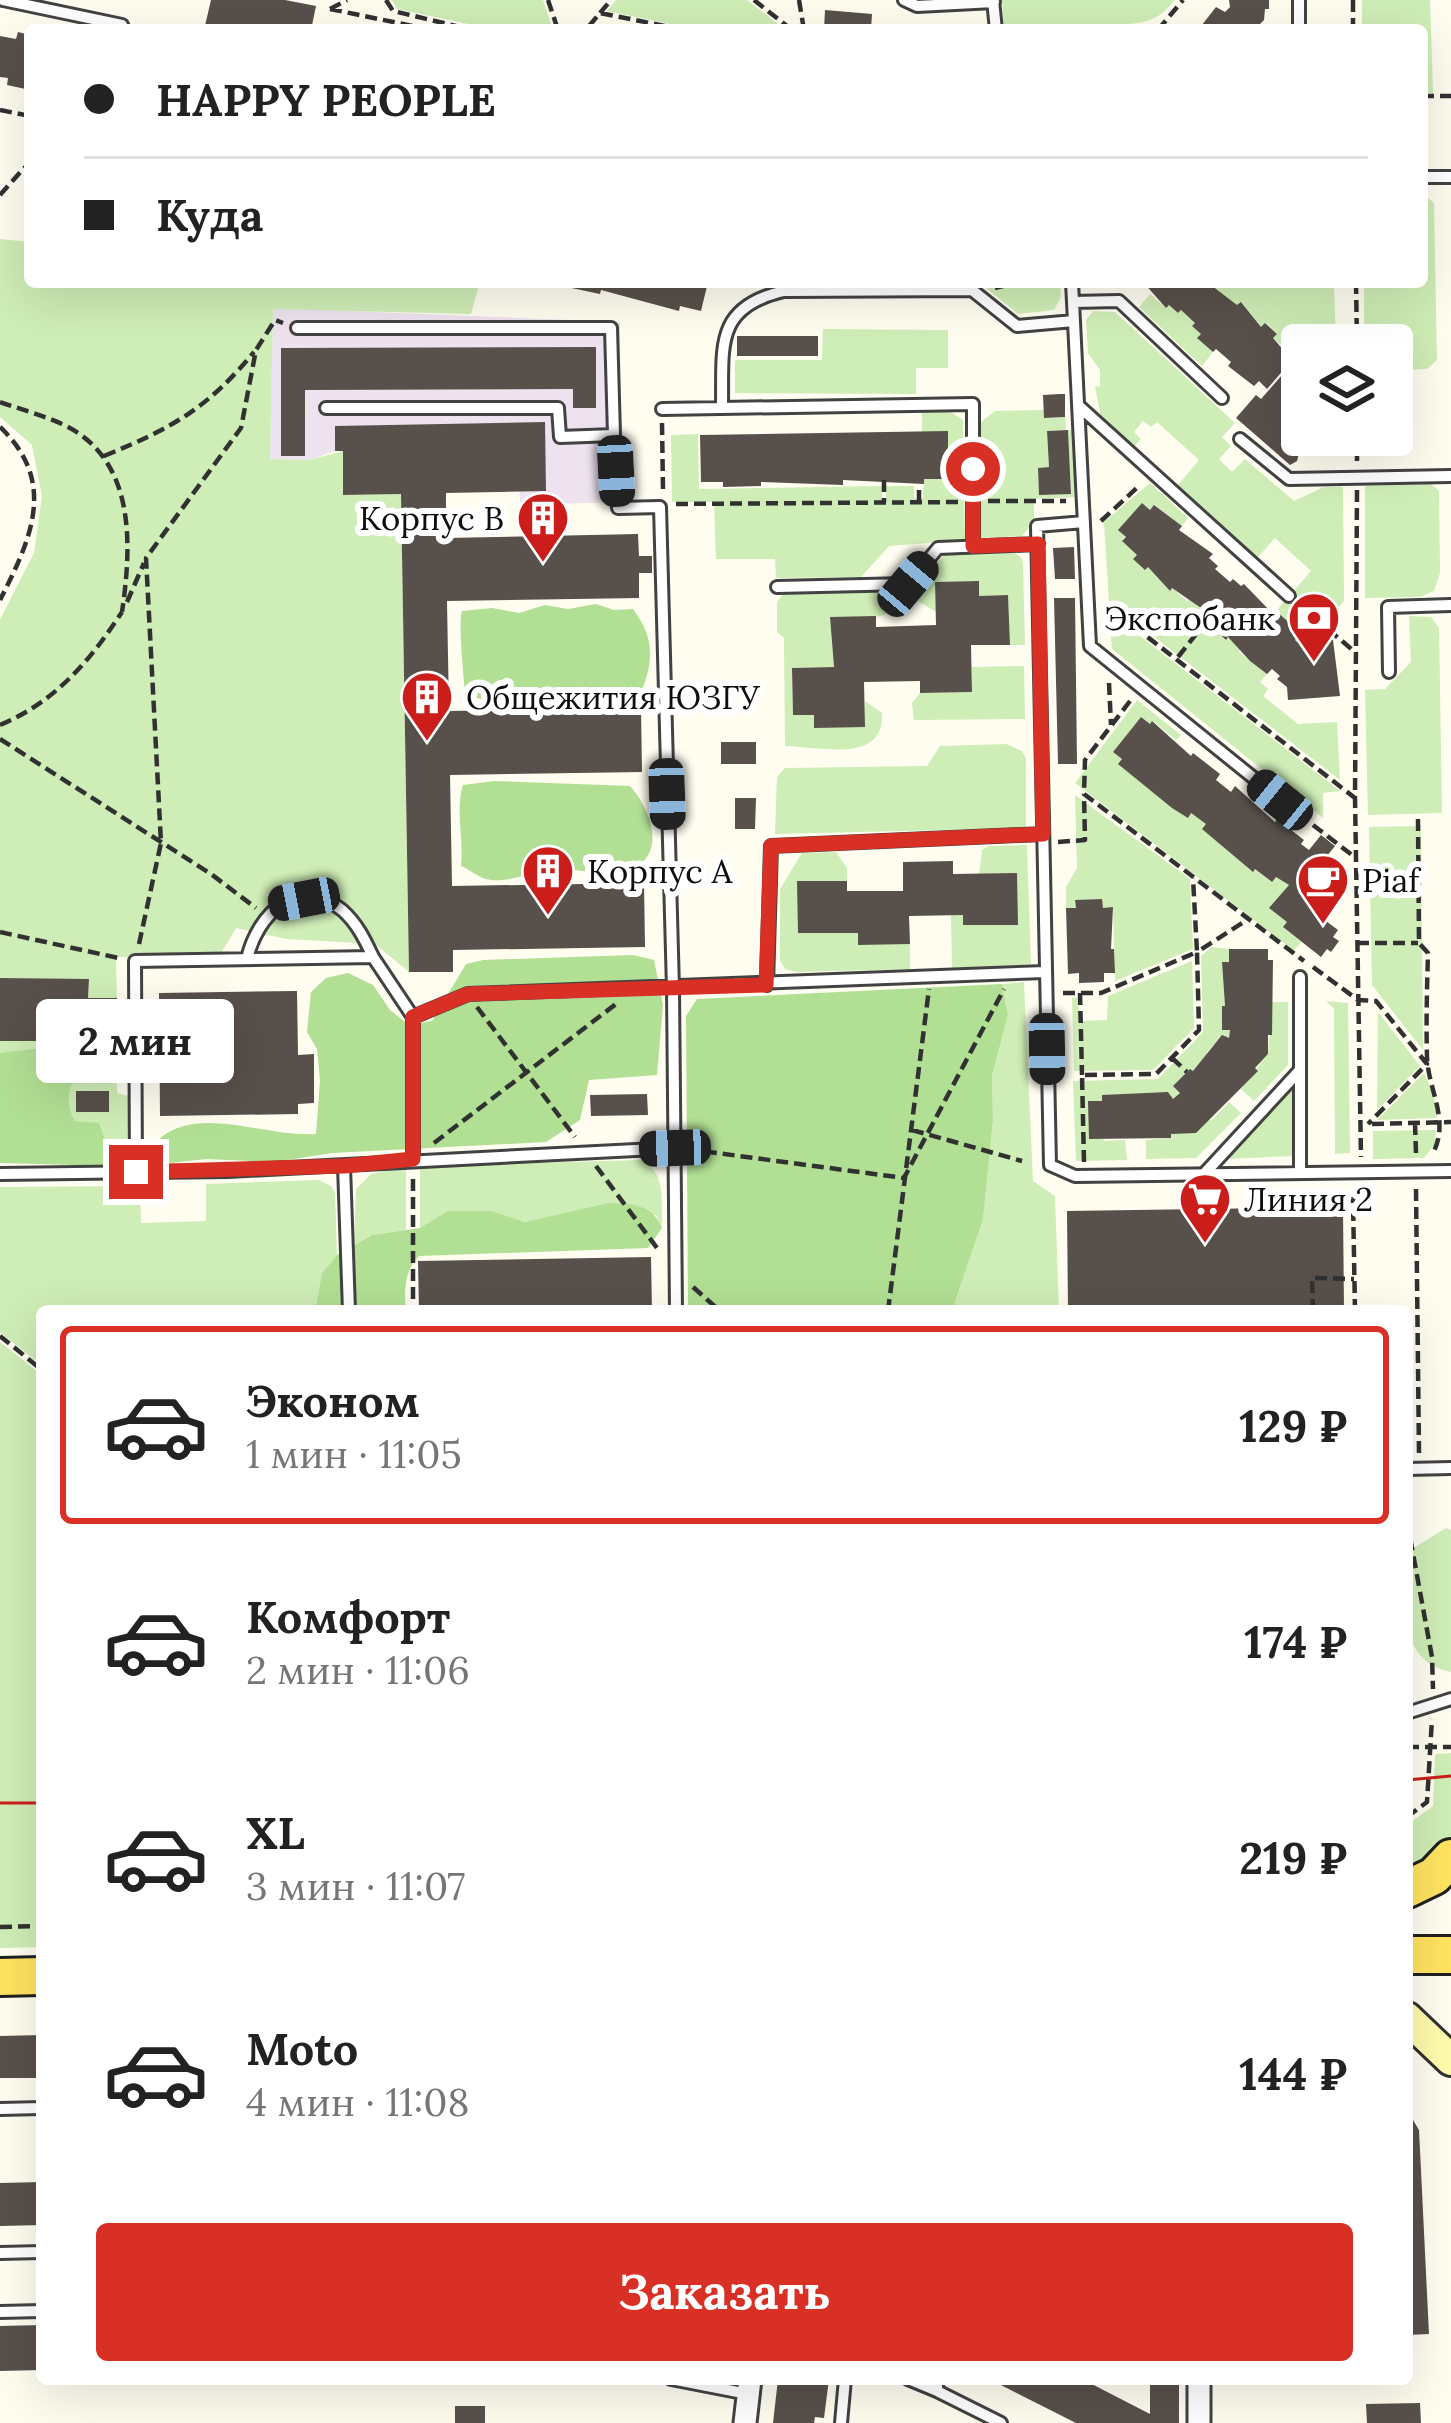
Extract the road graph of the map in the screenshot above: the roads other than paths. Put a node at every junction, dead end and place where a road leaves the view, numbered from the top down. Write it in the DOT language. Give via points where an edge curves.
graph roads {
  1 [pos="3,0"];
  2 [pos="904,0"];
  3 [pos="993,1"];
  4 [pos="117,24"];
  5 [pos="779,288"];
  6 [pos="844,288"];
  7 [pos="1072,288"];
  8 [pos="1073,302"];
  9 [pos="1074,321"];
  10 [pos="297,328"];
  11 [pos="1222,398"];
  12 [pos="722,405"];
  13 [pos="1080,407"];
  14 [pos="326,408"];
  15 [pos="662,409"];
  16 [pos="614,435"];
  17 [pos="1240,440"];
  18 [pos="1451,476"];
  19 [pos="1084,522"];
  20 [pos="1038,544"];
  21 [pos="973,546"];
  22 [pos="777,587"];
  23 [pos="1289,596"];
  24 [pos="1451,605"];
  25 [pos="1389,671"];
  26 [pos="1302,817"];
  27 [pos="1043,838"];
  28 [pos="373,958"];
  29 [pos="247,959"];
  30 [pos="1045,972"];
  31 [pos="1300,977"];
  32 [pos="766,985"];
  33 [pos="673,988"];
  34 [pos="413,1017"];
  35 [pos="1300,1070"];
  36 [pos="675,1148"];
  37 [pos="413,1159"];
  38 [pos="344,1166"];
  39 [pos="1451,1171"];
  40 [pos="136,1172"];
  41 [pos="1300,1173"];
  42 [pos="0,1174"];
  43 [pos="1204,1174"];
  44 [pos="349,1305"];
  45 [pos="676,1305"];
  46 [pos="1451,1468"];
  47 [pos="1413,1469"];
  48 [pos="1451,1699"];
  49 [pos="1413,1711"];
  50 [pos="1451,1858"];
  51 [pos="1413,1886"];
  52 [pos="1413,1955"];
  53 [pos="1451,1955"];
  54 [pos="0,1976"];
  55 [pos="36,1976"];
  56 [pos="1413,2024"];
  57 [pos="1451,2060"];
  58 [pos="36,2108"];
  59 [pos="0,2109"];
  60 [pos="36,2252"];
  61 [pos="0,2253"];
  62 [pos="36,2311"];
  63 [pos="0,2312"];
  64 [pos="844,2385"];
  65 [pos="937,2385"];
  66 [pos="1199,2385"];
  67 [pos="749,2387"];
  68 [pos="745,2423"];
  69 [pos="841,2423"];
  70 [pos="1001,2423"];
  71 [pos="1199,2423"];
  1 -- 4 [label="lane"];
  2 -- 3 [label="lane"];
  5 -- 12 [label="lane" via="735,315 723,335"];
  6 -- 9 [label="lane" via="971,290 1017,326"];
  7 -- 8 [label="lane"];
  8 -- 9 [label="lane"];
  8 -- 11 [label="lane" via="1119,301"];
  9 -- 13 [label="lane"];
  10 -- 16 [label="lane" via="611,328"];
  12 -- 15 [label="lane"];
  12 -- 21 [label="lane" via="973,404"];
  13 -- 19 [label="lane"];
  13 -- 23 [label="lane"];
  14 -- 16 [label="lane" via="558,408 560,437"];
  16 -- 33 [label="lane" via="618,508 661,506"];
  17 -- 18 [label="lane" via="1289,479"];
  19 -- 20 [label="lane" via="1037,526"];
  19 -- 26 [label="lane" via="1090,646"];
  20 -- 21 [label="lane"];
  20 -- 27 [label="lane"];
  21 -- 22 [label="lane" via="938,548 908,584"];
  24 -- 25 [label="lane" via="1388,607"];
  27 -- 30 [label="lane"];
  27 -- 32 [label="lane" via="771,846"];
  28 -- 29 [label="lane"];
  28 -- 29 [label="lane" via="360,931 322,901 278,904"];
  28 -- 34 [label="lane"];
  29 -- 40 [label="lane" via="135,961"];
  30 -- 32 [label="lane"];
  30 -- 43 [label="lane" via="1050,1165 1075,1176"];
  31 -- 35 [label="lane"];
  32 -- 33 [label="lane"];
  33 -- 34 [label="lane" via="468,994"];
  33 -- 36 [label="lane"];
  34 -- 37 [label="lane"];
  35 -- 41 [label="lane"];
  35 -- 43 [label="lane"];
  36 -- 37 [label="lane"];
  36 -- 45 [label="lane"];
  37 -- 38 [label="lane"];
  38 -- 40 [label="lane"];
  38 -- 44 [label="lane"];
  39 -- 41 [label="lane"];
  40 -- 42 [label="lane"];
  41 -- 43 [label="lane"];
  46 -- 47 [label="lane"];
  48 -- 49 [label="lane"];
  50 -- 51 [label="main road"];
  52 -- 53 [label="main road"];
  54 -- 55 [label="main road"];
  56 -- 57 [label="main road"];
  58 -- 59 [label="lane"];
  60 -- 61 [label="lane"];
  62 -- 63 [label="lane"];
  64 -- 69 [label="lane"];
  65 -- 70 [label="lane"];
  66 -- 71 [label="street"];
  67 -- 68 [label="street"];
}
